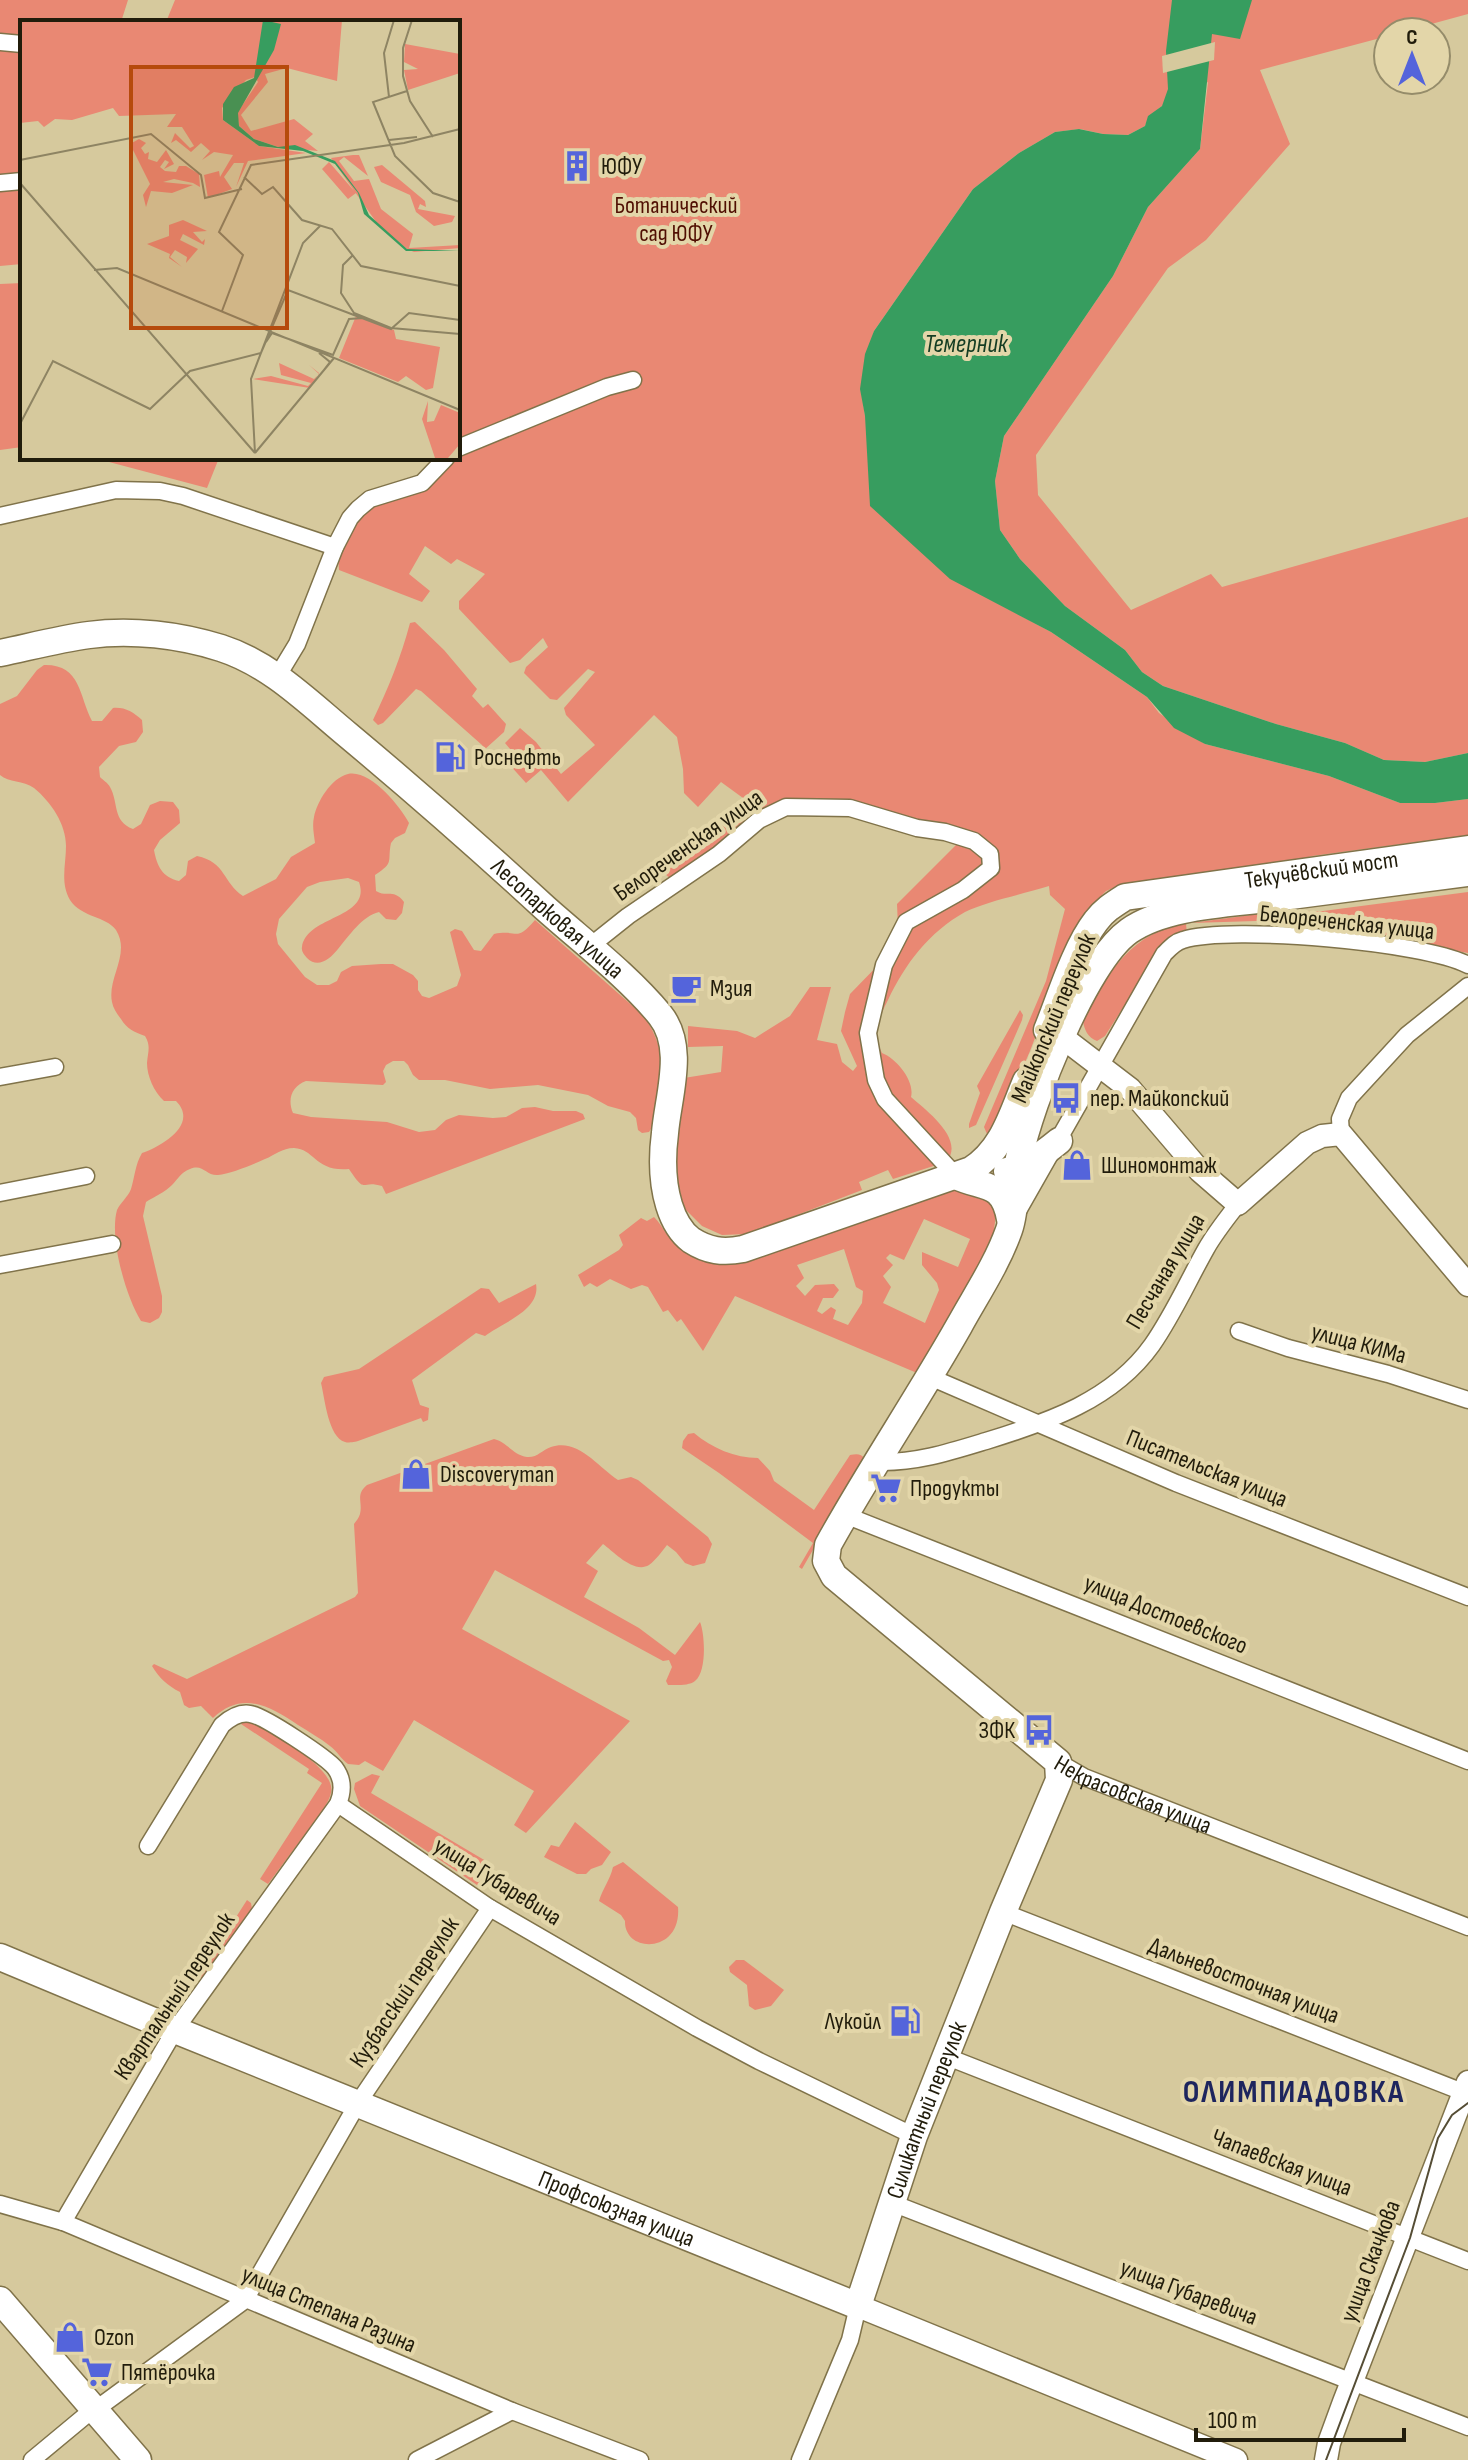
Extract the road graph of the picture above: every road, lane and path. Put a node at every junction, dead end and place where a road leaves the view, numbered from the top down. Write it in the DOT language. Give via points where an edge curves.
graph roads {
  1 [pos="0,42"];
  2 [pos="20,44"];
  3 [pos="20,181"];
  4 [pos="0,183"];
  5 [pos="633,380"];
  6 [pos="460,447"];
  7 [pos="444,460"];
  8 [pos="0,516"];
  9 [pos="335,547"];
  10 [pos="0,653"];
  11 [pos="277,677"];
  12 [pos="1468,849"];
  13 [pos="1468,873"];
  14 [pos="1174,900"];
  15 [pos="1173,945"];
  16 [pos="589,947"];
  17 [pos="1468,965"];
  18 [pos="1468,986"];
  19 [pos="1062,1037"];
  20 [pos="1100,1065"];
  21 [pos="55,1067"];
  22 [pos="0,1077"];
  23 [pos="1341,1134"];
  24 [pos="1059,1141"];
  25 [pos="1014,1150"];
  26 [pos="86,1176"];
  27 [pos="956,1176"];
  28 [pos="0,1193"];
  29 [pos="1238,1204"];
  30 [pos="1011,1223"];
  31 [pos="112,1244"];
  32 [pos="0,1265"];
  33 [pos="1468,1285"];
  34 [pos="1239,1331"];
  35 [pos="930,1377"];
  36 [pos="1468,1400"];
  37 [pos="1038,1424"];
  38 [pos="878,1462"];
  39 [pos="845,1515"];
  40 [pos="828,1545"];
  41 [pos="1468,1597"];
  42 [pos="1468,1761"];
  43 [pos="1058,1762"];
  44 [pos="338,1804"];
  45 [pos="148,1846"];
  46 [pos="490,1908"];
  47 [pos="1003,1912"];
  48 [pos="1468,1927"];
  49 [pos="0,1957"];
  50 [pos="175,2030"];
  51 [pos="945,2056"];
  52 [pos="1467,2089"];
  53 [pos="358,2103"];
  54 [pos="914,2136"];
  55 [pos="892,2203"];
  56 [pos="0,2204"];
  57 [pos="63,2222"];
  58 [pos="1407,2236"];
  59 [pos="1468,2261"];
  60 [pos="0,2300"];
  61 [pos="245,2300"];
  62 [pos="858,2306"];
  63 [pos="0,2317"];
  64 [pos="1352,2381"];
  65 [pos="512,2411"];
  66 [pos="90,2413"];
  67 [pos="1468,2427"];
  68 [pos="32,2460"];
  69 [pos="122,2460"];
  70 [pos="138,2460"];
  71 [pos="417,2460"];
  72 [pos="640,2460"];
  73 [pos="800,2460"];
  74 [pos="1236,2460"];
  75 [pos="1326,2460"];
  1 -- 2 [label="street"];
  3 -- 4 [label="street"];
  5 -- 6 [label="street"];
  7 -- 9 [label="street" via="422,483 370,499"];
  8 -- 9 [label="street" via="116,490 160,491"];
  9 -- 11 [label="street" via="297,644"];
  10 -- 11 [label="main road, Лесопарковая улица" via="90,634 144,634 219,648"];
  11 -- 16 [label="main road, Лесопарковая улица" via="445,817"];
  12 -- 14 [label="main road, Текучёвский мост"];
  13 -- 14 [label="main road, Текучёвский мост"];
  14 -- 19 [label="main road, Майкопский переулок" via="1130,930 1103,957"];
  14 -- 25 [label="main road, Майкопский переулок" via="1125,897 1094,923 1079,952"];
  15 -- 17 [label="street, Белореченская улица" via="1207,936 1289,935 1365,943"];
  15 -- 20 [label="street, Майкопский переулок"];
  16 -- 27 [label="main road, Лесопарковая улица" via="657,1011 670,1034 674,1060 664,1136 665,1187 675,1220 694,1241 722,1252 743,1249"];
  16 -- 27 [label="street, Белореченская улица" via="759,820 786,807 850,808 974,841 990,854 991,868 906,922 884,965 868,1033 885,1099"];
  18 -- 23 [label="street" via="1407,1035 1349,1098 1340,1119"];
  19 -- 20 [label="street"];
  19 -- 25 [label="main road, Майкопский переулок"];
  20 -- 24 [label="street, Майкопский переулок"];
  20 -- 29 [label="street" via="1130,1089 1200,1171"];
  21 -- 22 [label="street"];
  23 -- 29 [label="street, Песчаная улица" via="1307,1143"];
  23 -- 33 [label="street"];
  24 -- 25 [label="main road" via="1045,1153"];
  24 -- 30 [label="street, Майкопский переулок"];
  25 -- 27 [label="main road"];
  25 -- 27 [label="main road, Майкопский переулок" via="989,1156"];
  25 -- 30 [label="main road, Майкопский переулок"];
  26 -- 28 [label="street"];
  27 -- 30 [label="main road" via="998,1191"];
  29 -- 37 [label="street, Песчаная улица" via="1152,1346 1091,1400"];
  30 -- 35 [label="main road, Майкопский переулок"];
  31 -- 32 [label="street"];
  34 -- 36 [label="street, улица КИМа"];
  35 -- 37 [label="street, Писательская улица"];
  35 -- 38 [label="main road, Майкопский переулок"];
  37 -- 38 [label="street, Песчаная улица" via="944,1454"];
  37 -- 41 [label="street, Писательская улица"];
  38 -- 39 [label="main road, Майкопский переулок"];
  39 -- 40 [label="main road, Майкопский переулок"];
  39 -- 42 [label="street, улица Достоевского"];
  40 -- 43 [label="main road, Некрасовская улица" via="826,1561 834,1576"];
  43 -- 47 [label="main road, Силикатный переулок" via="1059,1780"];
  43 -- 48 [label="street, Некрасовская улица" via="1084,1777"];
  44 -- 45 [label="street" via="342,1785 327,1760 263,1719 238,1715 222,1725"];
  44 -- 46 [label="street, улица Губаревича"];
  44 -- 50 [label="street, Квартальный переулок"];
  46 -- 53 [label="street, Кузбасский переулок"];
  46 -- 54 [label="street, улица Губаревича" via="697,2028"];
  47 -- 51 [label="main road, Силикатный переулок"];
  47 -- 52 [label="street, Дальневосточная улица"];
  49 -- 50 [label="main road, Профсоюзная улица"];
  50 -- 53 [label="main road, Профсоюзная улица"];
  50 -- 57 [label="street, Квартальный переулок"];
  51 -- 54 [label="main road, Силикатный переулок"];
  51 -- 58 [label="street, Чапаевская улица"];
  52 -- 58 [label="street, улица Скачкова"];
  53 -- 61 [label="street, Кузбасский переулок"];
  53 -- 62 [label="main road, Профсоюзная улица"];
  54 -- 55 [label="main road, Силикатный переулок"];
  55 -- 62 [label="main road, Силикатный переулок"];
  55 -- 64 [label="street, улица Губаревича"];
  56 -- 57 [label="street, улица Степана Разина"];
  57 -- 61 [label="street, улица Степана Разина"];
  58 -- 59 [label="street, Чапаевская улица"];
  58 -- 64 [label="street, улица Скачкова"];
  60 -- 66 [label="main road"];
  61 -- 65 [label="street, улица Степана Разина"];
  61 -- 66 [label="street"];
  62 -- 73 [label="street, Силикатный переулок" via="850,2340"];
  62 -- 74 [label="street, Профсоюзная улица"];
  63 -- 66 [label="main road"];
  64 -- 67 [label="street, улица Губаревича"];
  64 -- 75 [label="street, улица Скачкова"];
  65 -- 71 [label="street"];
  65 -- 72 [label="street, улица Степана Разина"];
  66 -- 68 [label="street"];
  66 -- 69 [label="main road"];
  66 -- 70 [label="main road"];
}
